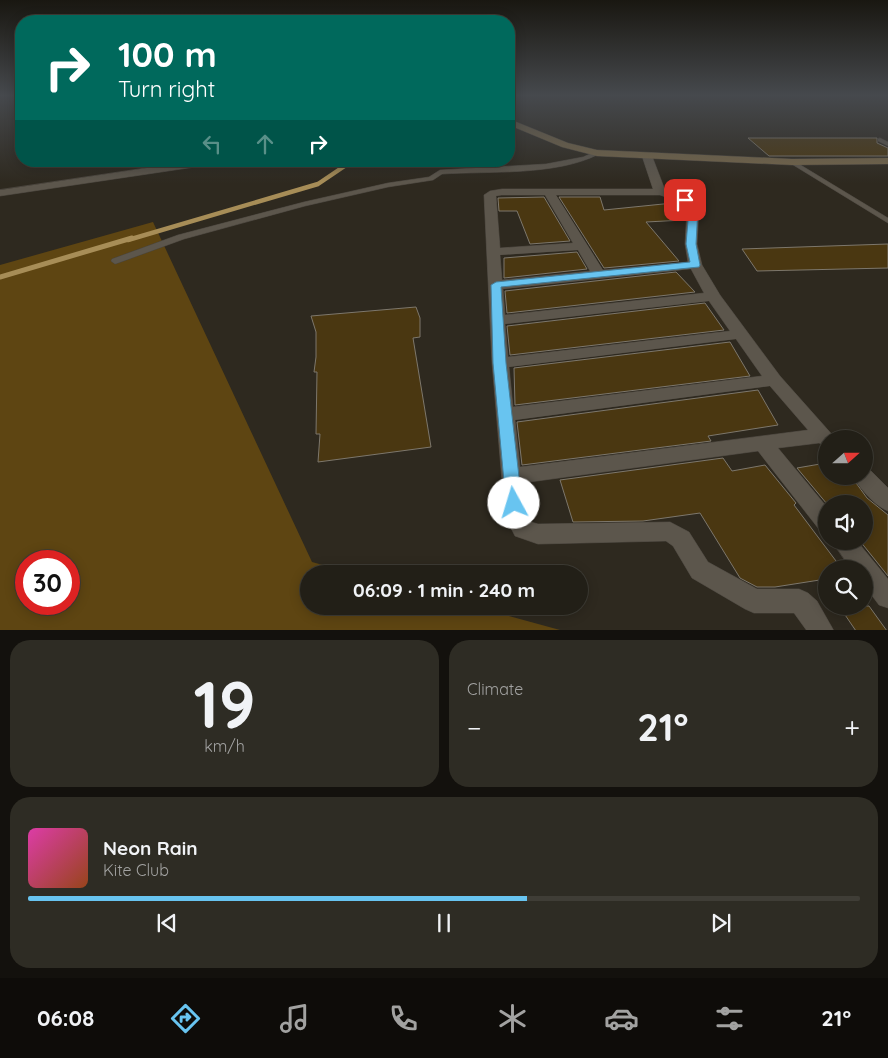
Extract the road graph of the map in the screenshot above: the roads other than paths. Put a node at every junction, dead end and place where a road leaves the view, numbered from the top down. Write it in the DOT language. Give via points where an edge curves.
graph roads {
  1 [pos="515,124"];
  2 [pos="880,140"];
  3 [pos="888,144"];
  4 [pos="598,153"];
  5 [pos="647,156"];
  6 [pos="888,161"];
  7 [pos="792,162"];
  8 [pos="175,167"];
  9 [pos="660,192"];
  10 [pos="0,193"];
  11 [pos="549,193"];
  12 [pos="888,221"];
  13 [pos="582,246"];
  14 [pos="494,252"];
  15 [pos="115,262"];
  16 [pos="695,265"];
  17 [pos="598,273"];
  18 [pos="496,285"];
  19 [pos="713,296"];
  20 [pos="497,320"];
  21 [pos="742,334"];
  22 [pos="500,363"];
  23 [pos="774,380"];
  24 [pos="505,415"];
  25 [pos="819,430"];
  26 [pos="818,438"];
  27 [pos="763,442"];
  28 [pos="511,476"];
  29 [pos="872,485"];
  30 [pos="888,502"];
  31 [pos="818,511"];
  32 [pos="850,550"];
  33 [pos="888,597"];
  34 [pos="822,630"];
  1 -- 4 [label="main road" via="565,145"];
  2 -- 3 [label="lane"];
  4 -- 5 [label="main road"];
  4 -- 15 [label="lane" via="565,164 440,172 431,179 314,202 180,237"];
  5 -- 7 [label="main road"];
  5 -- 9 [label="street"];
  6 -- 7 [label="main road"];
  7 -- 12 [label="lane"];
  8 -- 10 [label="street"];
  9 -- 11 [label="street"];
  9 -- 16 [label="street" via="673,194 693,208 691,244"];
  11 -- 13 [label="street"];
  11 -- 14 [label="street" via="502,192 490,195"];
  13 -- 14 [label="street"];
  13 -- 17 [label="street"];
  14 -- 18 [label="street"];
  16 -- 17 [label="street"];
  16 -- 19 [label="street"];
  17 -- 18 [label="street"];
  18 -- 20 [label="street"];
  19 -- 20 [label="street"];
  19 -- 21 [label="street"];
  20 -- 22 [label="street"];
  21 -- 22 [label="street"];
  21 -- 23 [label="street"];
  22 -- 24 [label="street"];
  23 -- 24 [label="street"];
  23 -- 25 [label="street"];
  24 -- 28 [label="street"];
  26 -- 27 [label="street"];
  27 -- 28 [label="street"];
  27 -- 31 [label="street"];
  28 -- 34 [label="street" via="516,516 523,529 538,534 670,531 681,538 700,570 754,600 799,601"];
  29 -- 30 [label="street"];
  32 -- 33 [label="street"];
}
